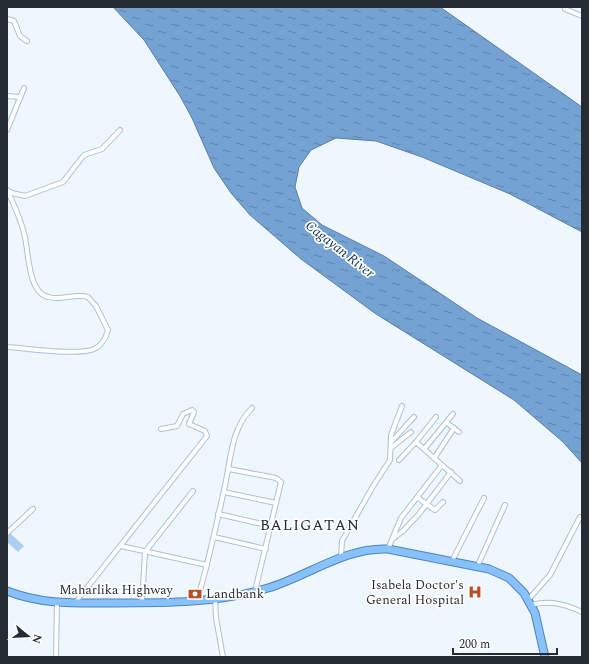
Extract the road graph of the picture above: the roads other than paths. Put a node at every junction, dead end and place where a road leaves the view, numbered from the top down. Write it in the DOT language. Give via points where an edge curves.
graph roads {
  1 [pos="565,8"];
  2 [pos="582,16"];
  3 [pos="7,19"];
  4 [pos="27,41"];
  5 [pos="24,88"];
  6 [pos="7,96"];
  7 [pos="20,97"];
  8 [pos="8,126"];
  9 [pos="120,130"];
  10 [pos="7,190"];
  11 [pos="7,347"];
  12 [pos="402,406"];
  13 [pos="252,408"];
  14 [pos="453,414"];
  15 [pos="414,417"];
  16 [pos="436,417"];
  17 [pos="447,423"];
  18 [pos="454,428"];
  19 [pos="161,429"];
  20 [pos="411,432"];
  21 [pos="459,432"];
  22 [pos="391,442"];
  23 [pos="416,442"];
  24 [pos="391,448"];
  25 [pos="426,448"];
  26 [pos="435,457"];
  27 [pos="399,460"];
  28 [pos="442,465"];
  29 [pos="229,469"];
  30 [pos="451,472"];
  31 [pos="460,481"];
  32 [pos="193,491"];
  33 [pos="224,492"];
  34 [pos="418,498"];
  35 [pos="484,498"];
  36 [pos="443,502"];
  37 [pos="276,503"];
  38 [pos="426,504"];
  39 [pos="505,505"];
  40 [pos="33,509"];
  41 [pos="218,514"];
  42 [pos="580,517"];
  43 [pos="271,526"];
  44 [pos="7,533"];
  45 [pos="214,537"];
  46 [pos="392,540"];
  47 [pos="121,546"];
  48 [pos="266,549"];
  49 [pos="388,550"];
  50 [pos="146,552"];
  51 [pos="341,557"];
  52 [pos="452,561"];
  53 [pos="207,565"];
  54 [pos="477,567"];
  55 [pos="7,591"];
  56 [pos="255,591"];
  57 [pos="215,598"];
  58 [pos="197,601"];
  59 [pos="57,602"];
  60 [pos="75,603"];
  61 [pos="142,603"];
  62 [pos="530,603"];
  63 [pos="582,612"];
  64 [pos="56,657"];
  65 [pos="223,657"];
  66 [pos="545,657"];
  1 -- 2 [label="street"];
  3 -- 4 [label="street" via="14,21 20,36"];
  5 -- 7 [label="street"];
  6 -- 7 [label="street"];
  7 -- 8 [label="street"];
  9 -- 10 [label="street" via="102,149 84,155 63,182 25,196"];
  10 -- 11 [label="street" via="23,229 29,267 38,290 48,297 88,297 96,306 108,330 98,347 90,350 55,351"];
  12 -- 22 [label="street" via="391,435"];
  13 -- 29 [label="street" via="237,429 232,443"];
  14 -- 17 [label="street"];
  15 -- 22 [label="street"];
  16 -- 23 [label="street"];
  17 -- 18 [label="street"];
  17 -- 25 [label="street"];
  18 -- 21 [label="street"];
  18 -- 26 [label="street"];
  19 -- 47 [label="street" via="177,426 183,414 193,410 189,424 205,431 206,436"];
  20 -- 24 [label="street"];
  22 -- 24 [label="street"];
  23 -- 25 [label="street"];
  23 -- 27 [label="street"];
  24 -- 51 [label="street" via="389,463 369,492 342,541"];
  25 -- 26 [label="street"];
  26 -- 28 [label="street"];
  28 -- 30 [label="street"];
  28 -- 34 [label="street"];
  29 -- 33 [label="street"];
  29 -- 37 [label="street" via="278,479 280,482"];
  30 -- 31 [label="street"];
  30 -- 38 [label="street"];
  32 -- 50 [label="street"];
  33 -- 37 [label="street"];
  33 -- 41 [label="street"];
  34 -- 38 [label="street"];
  34 -- 46 [label="street" via="397,523"];
  35 -- 52 [label="street"];
  36 -- 38 [label="street" via="435,510"];
  37 -- 43 [label="street"];
  38 -- 46 [label="street"];
  39 -- 54 [label="street"];
  40 -- 44 [label="street"];
  41 -- 43 [label="street"];
  41 -- 45 [label="street"];
  42 -- 62 [label="street" via="550,575"];
  43 -- 48 [label="street"];
  45 -- 48 [label="street"];
  45 -- 53 [label="street"];
  46 -- 49 [label="street"];
  47 -- 50 [label="street"];
  47 -- 60 [label="street"];
  48 -- 56 [label="street"];
  49 -- 51 [label="highway, Maharlika Highway" via="378,549"];
  49 -- 52 [label="highway, Maharlika Highway"];
  50 -- 53 [label="street"];
  50 -- 61 [label="street"];
  51 -- 56 [label="highway, Maharlika Highway" via="289,581"];
  52 -- 54 [label="highway, Maharlika Highway"];
  53 -- 58 [label="street"];
  54 -- 62 [label="highway, Maharlika Highway" via="489,569 509,578"];
  55 -- 59 [label="highway, Maharlika Highway" via="32,600"];
  56 -- 57 [label="highway, Maharlika Highway"];
  57 -- 58 [label="highway, Maharlika Highway"];
  57 -- 65 [label="street"];
  58 -- 61 [label="highway, Maharlika Highway"];
  59 -- 60 [label="highway, Maharlika Highway"];
  59 -- 64 [label="street"];
  60 -- 61 [label="highway, Maharlika Highway"];
  62 -- 63 [label="street" via="559,603"];
  62 -- 66 [label="highway, Maharlika Highway" via="539,624"];
}
